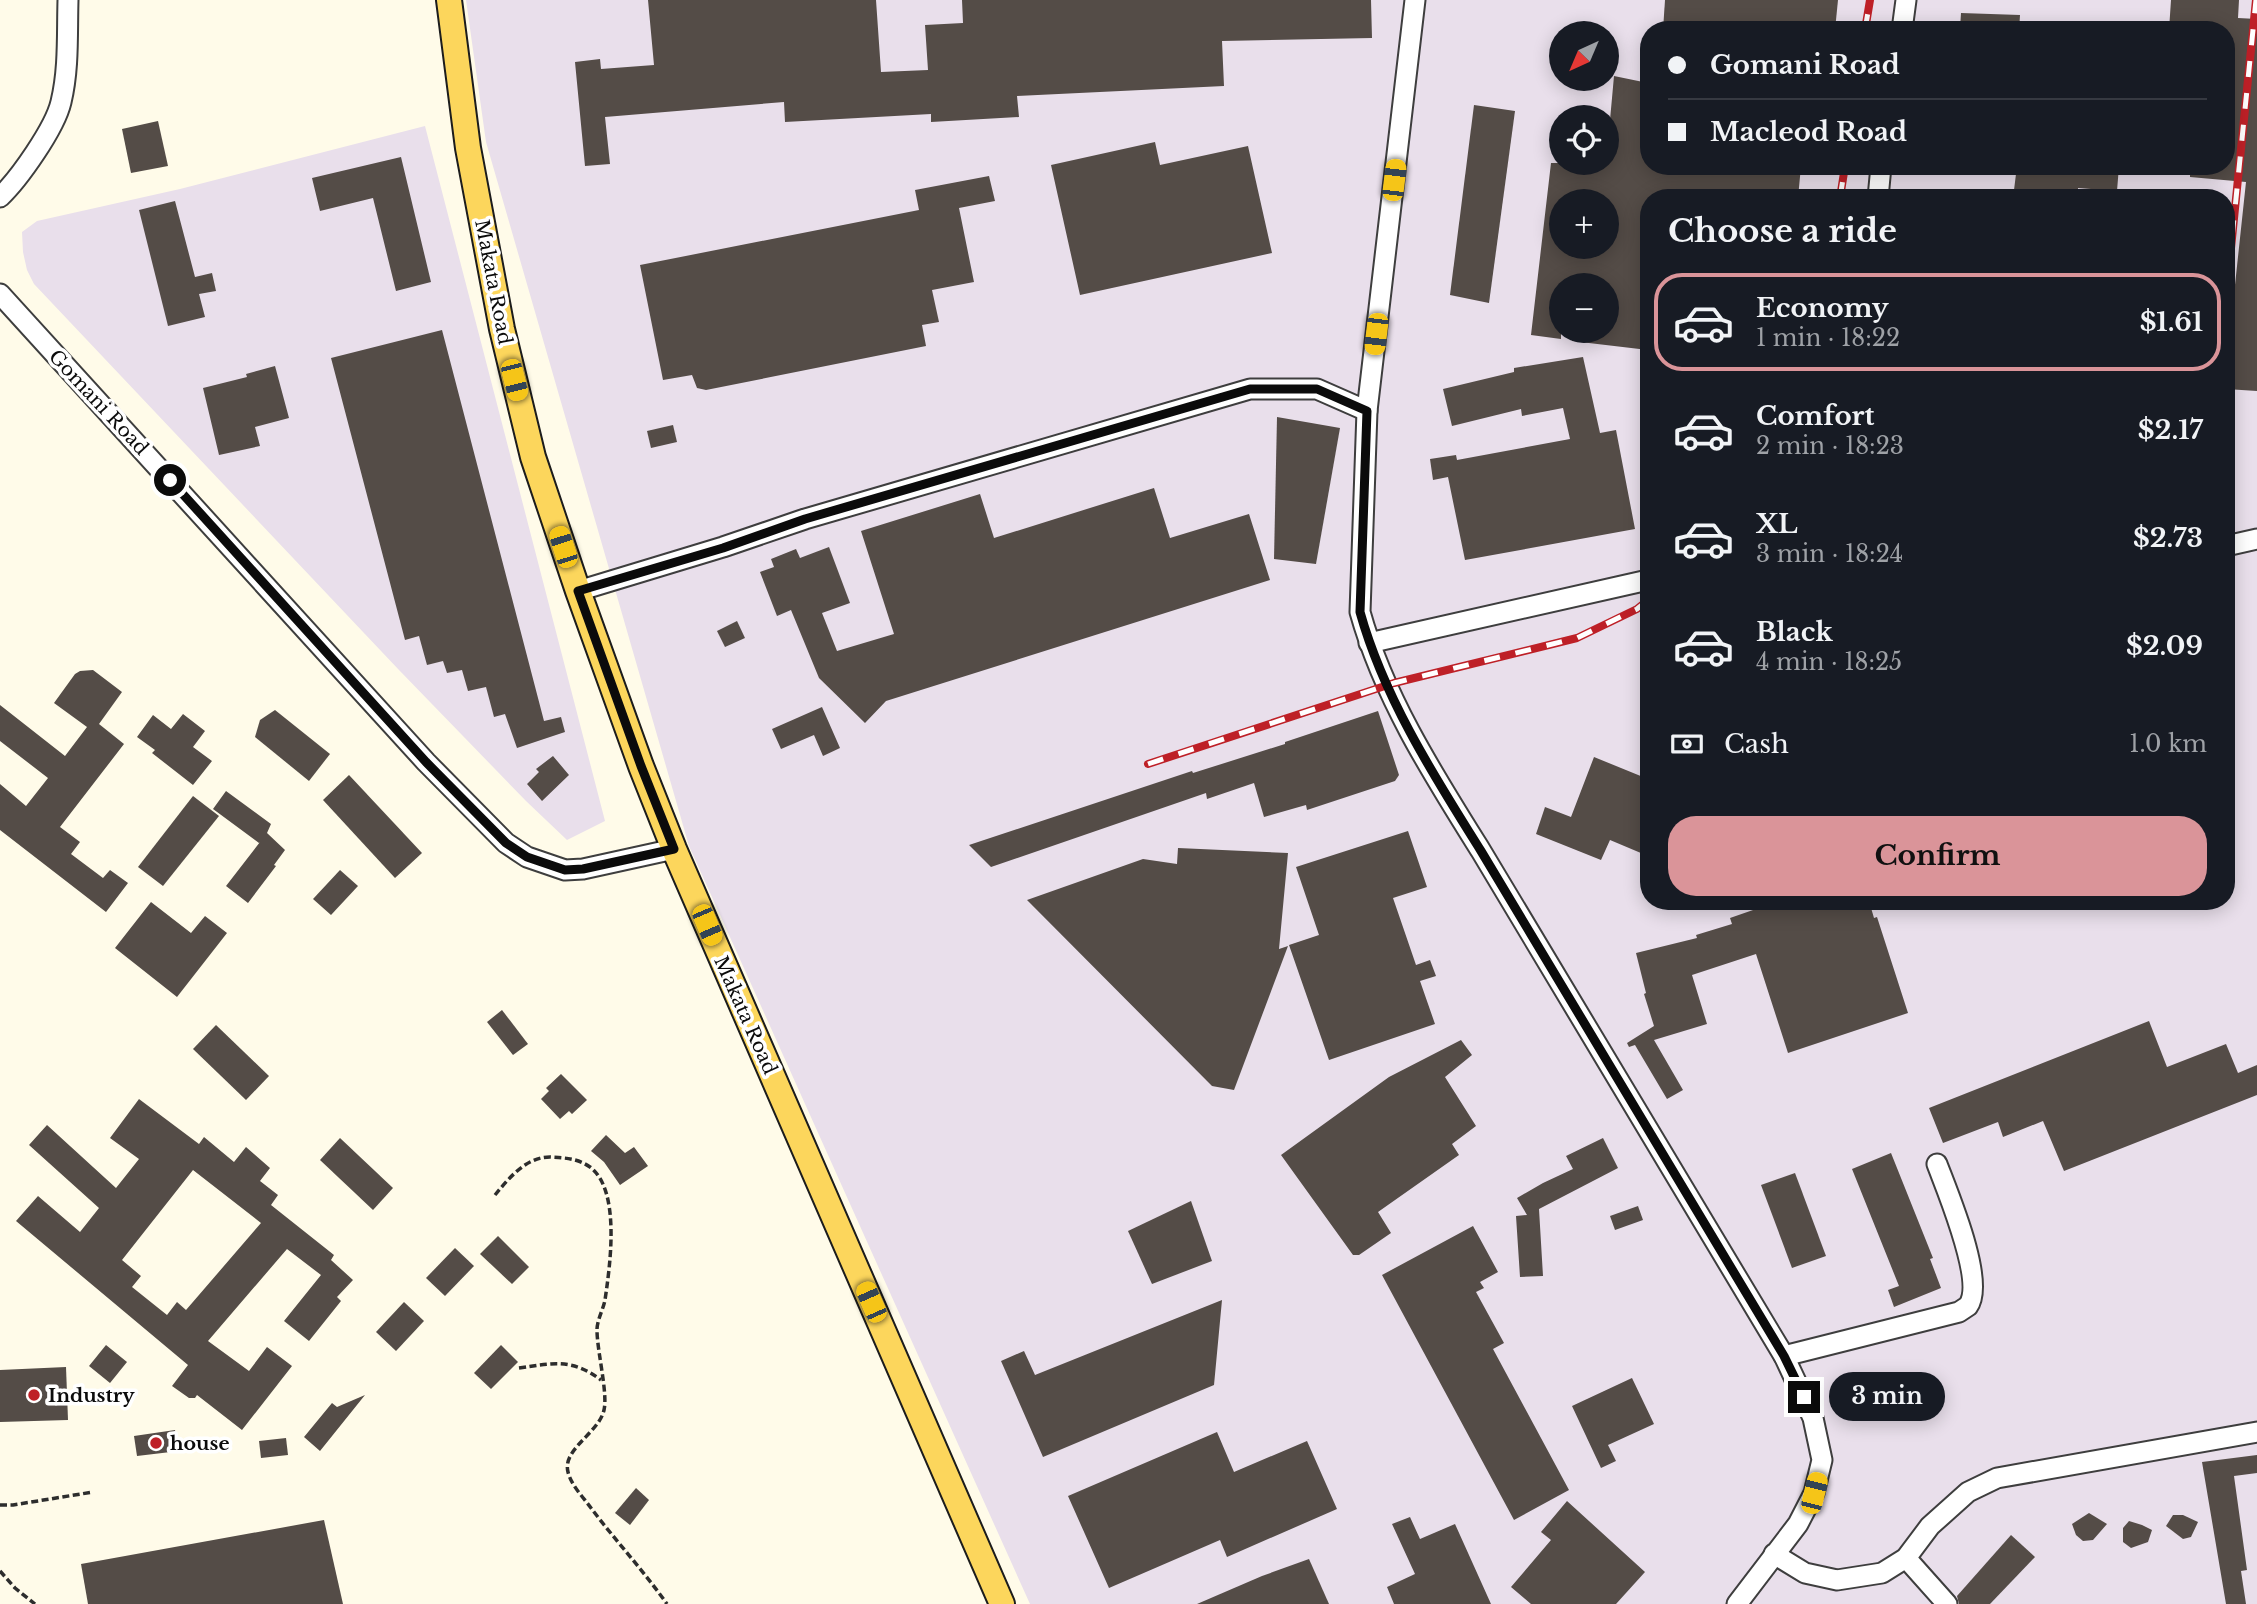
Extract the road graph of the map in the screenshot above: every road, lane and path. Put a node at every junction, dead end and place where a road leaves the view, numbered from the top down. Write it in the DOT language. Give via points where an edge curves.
graph roads {
  1 [pos="68,0"];
  2 [pos="449,0"];
  3 [pos="1415,0"];
  4 [pos="1906,0"];
  5 [pos="1903,21"];
  6 [pos="0,197"];
  7 [pos="0,294"];
  8 [pos="1367,411"];
  9 [pos="2257,539"];
  10 [pos="2235,544"];
  11 [pos="1640,582"];
  12 [pos="578,591"];
  13 [pos="1369,643"];
  14 [pos="674,849"];
  15 [pos="1937,1164"];
  16 [pos="495,1195"];
  17 [pos="1784,1356"];
  18 [pos="519,1368"];
  19 [pos="602,1381"];
  20 [pos="2257,1432"];
  21 [pos="93,1492"];
  22 [pos="0,1505"];
  23 [pos="1774,1554"];
  24 [pos="1906,1558"];
  25 [pos="0,1571"];
  26 [pos="35,1604"];
  27 [pos="667,1604"];
  28 [pos="1002,1604"];
  29 [pos="1737,1604"];
  30 [pos="1947,1604"];
  1 -- 6 [label="street" via="60,106 38,148"];
  2 -- 12 [label="main road, Makata Road" via="468,148 502,329 533,457"];
  3 -- 8 [label="street"];
  4 -- 5 [label="street"];
  7 -- 14 [label="street, Gomani Road" via="426,762 506,843 527,857 565,870"];
  8 -- 12 [label="street" via="1317,389 1250,389 805,519"];
  8 -- 13 [label="street" via="1360,612"];
  9 -- 10 [label="street"];
  11 -- 13 [label="street"];
  12 -- 14 [label="main road, Makata Road"];
  13 -- 17 [label="street" via="1434,777"];
  14 -- 28 [label="main road, Makata Road"];
  15 -- 17 [label="street" via="1963,1234 1972,1278 1969,1305 1959,1312"];
  16 -- 19 [label="path" via="518,1170 544,1157 573,1158 591,1168 605,1186 612,1229 597,1326"];
  17 -- 23 [label="street" via="1813,1418 1822,1460 1809,1504"];
  18 -- 19 [label="path" via="567,1363"];
  19 -- 27 [label="path" via="605,1408 598,1425 570,1455 568,1472"];
  20 -- 24 [label="street" via="1997,1479 1968,1492 1930,1527"];
  21 -- 22 [label="path"];
  23 -- 24 [label="street" via="1805,1573 1837,1580 1882,1573"];
  23 -- 29 [label="street"];
  24 -- 30 [label="street"];
  25 -- 26 [label="path"];
}
